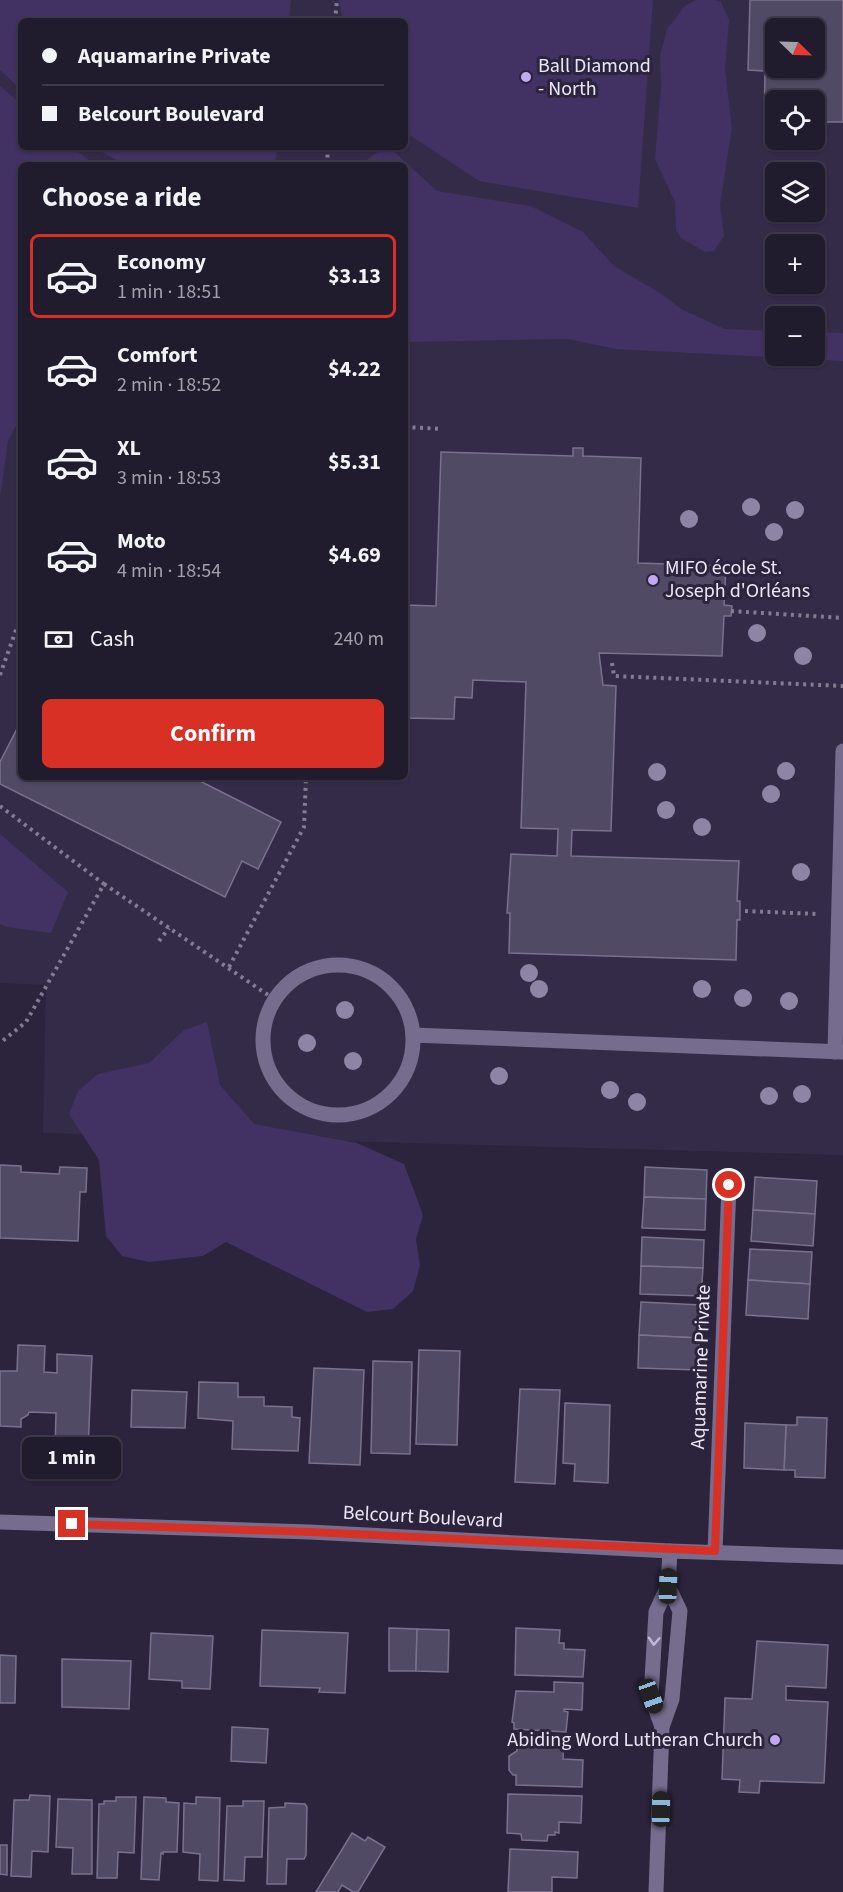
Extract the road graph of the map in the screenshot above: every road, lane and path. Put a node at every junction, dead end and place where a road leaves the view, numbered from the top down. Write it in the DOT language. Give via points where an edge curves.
graph roads {
  1 [pos="337,0"];
  2 [pos="335,18"];
  3 [pos="408,427"];
  4 [pos="442,429"];
  5 [pos="731,611"];
  6 [pos="843,618"];
  7 [pos="18,624"];
  8 [pos="612,663"];
  9 [pos="0,675"];
  10 [pos="843,686"];
  11 [pos="843,751"];
  12 [pos="306,780"];
  13 [pos="0,806"];
  14 [pos="104,884"];
  15 [pos="745,911"];
  16 [pos="838,915"];
  17 [pos="169,928"];
  18 [pos="159,941"];
  19 [pos="229,967"];
  20 [pos="274,999"];
  21 [pos="413,1035"];
  22 [pos="0,1043"];
  23 [pos="839,1052"];
  24 [pos="729,1185"];
  25 [pos="0,1522"];
  26 [pos="670,1551"];
  27 [pos="715,1551"];
  28 [pos="843,1557"];
  29 [pos="668,1586"];
  30 [pos="662,1727"];
  31 [pos="656,1892"];
  1 -- 2 [label="path"];
  3 -- 4 [label="path"];
  5 -- 6 [label="path"];
  7 -- 9 [label="path"];
  8 -- 10 [label="path" via="614,676"];
  11 -- 16 [label="street"];
  12 -- 19 [label="path" via="304,827"];
  13 -- 14 [label="path"];
  14 -- 17 [label="path"];
  14 -- 22 [label="path" via="26,1022"];
  15 -- 16 [label="path"];
  16 -- 23 [label="street"];
  17 -- 18 [label="path"];
  17 -- 19 [label="path"];
  19 -- 20 [label="path"];
  20 -- 21 [label="street" via="292,980 315,967 341,964 367,969 389,983 405,1004"];
  20 -- 21 [label="street" via="264,1023 263,1049 271,1075 285,1094 304,1108 327,1115 351,1115 373,1107 393,1093 406,1073"];
  21 -- 23 [label="street"];
  24 -- 27 [label="street, Aquamarine Private"];
  25 -- 26 [label="street, Belcourt Boulevard" via="310,1532"];
  26 -- 27 [label="street, Belcourt Boulevard"];
  26 -- 29 [label="street"];
  27 -- 28 [label="street, Belcourt Boulevard"];
  29 -- 30 [label="street, one-way" via="656,1612 651,1696"];
  29 -- 30 [label="street" via="680,1611 672,1699"];
  30 -- 31 [label="street"];
}
